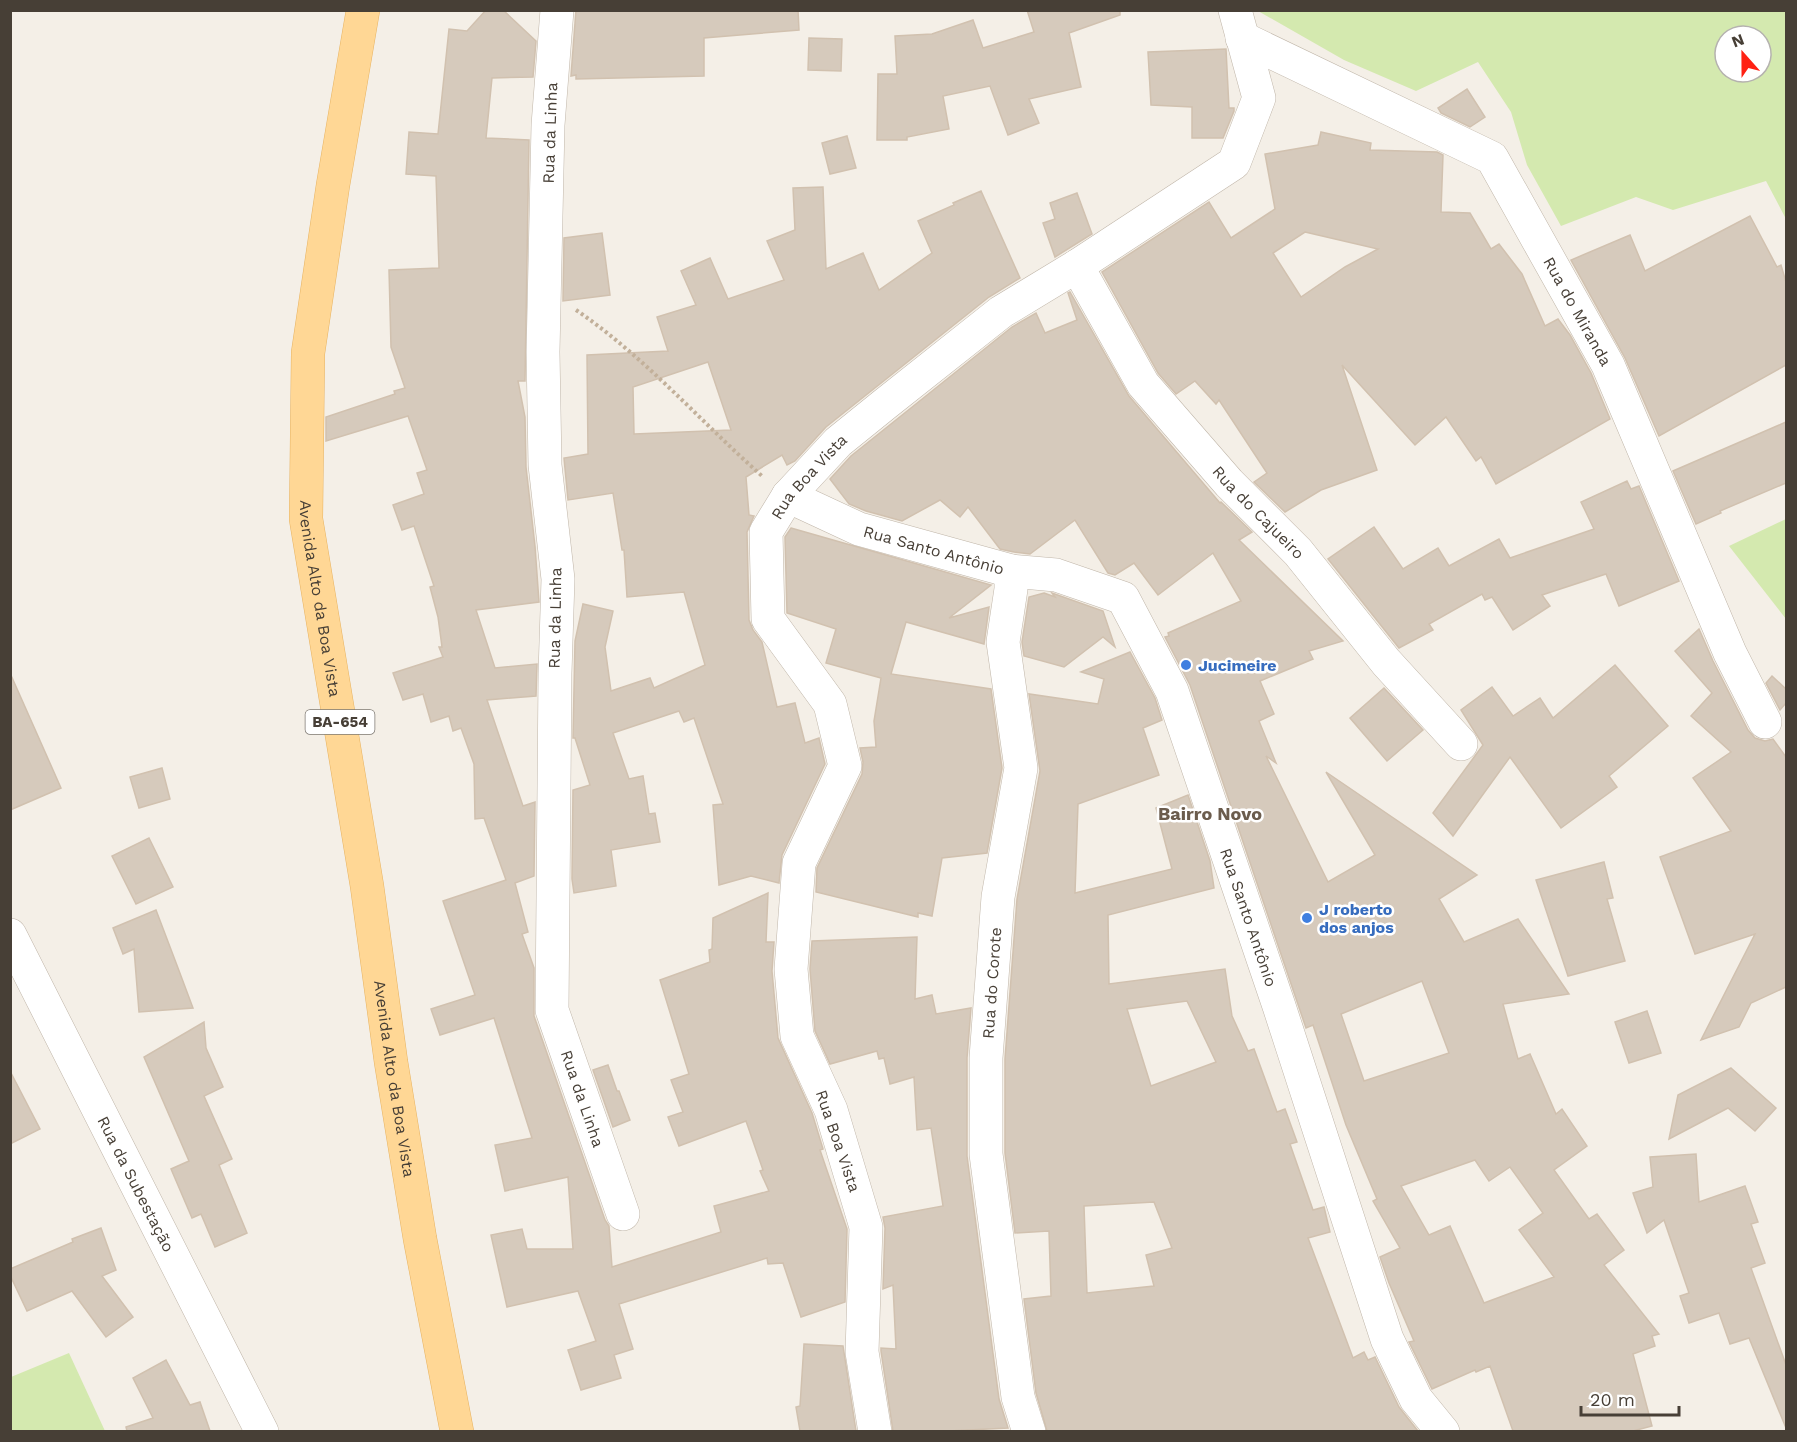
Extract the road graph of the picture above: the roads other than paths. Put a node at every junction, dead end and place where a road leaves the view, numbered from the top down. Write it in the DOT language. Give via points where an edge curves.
graph roads {
  1 [pos="363,10"];
  2 [pos="557,10"];
  3 [pos="1238,24"];
  4 [pos="1077,266"];
  5 [pos="788,496"];
  6 [pos="1011,571"];
  7 [pos="1765,722"];
  8 [pos="1461,744"];
  9 [pos="10,935"];
  10 [pos="623,1214"];
  11 [pos="262,1431"];
  12 [pos="458,1431"];
  13 [pos="875,1431"];
  14 [pos="1029,1431"];
  15 [pos="1443,1431"];
  1 -- 12 [label="main road, Avenida Alto da Boa Vista / BA-654" via="308,353 306,519 420,1239"];
  2 -- 10 [label="street, Rua da Linha" via="548,125 543,352 545,465 558,579 552,1010"];
  3 -- 4 [label="street, Rua Boa Vista" via="1259,98 1234,163"];
  3 -- 7 [label="street, Rua do Miranda" via="1492,158 1608,365 1730,652"];
  4 -- 5 [label="street, Rua Boa Vista" via="1001,312 885,404 838,442"];
  4 -- 8 [label="street, Rua do Cajueiro" via="1143,384 1229,483 1298,552 1386,662"];
  5 -- 6 [label="street, Rua Santo Antônio" via="859,529"];
  5 -- 13 [label="street, Rua Boa Vista" via="766,532 768,620 830,705 845,766 799,863 791,969 797,1036 831,1110 866,1227 862,1352"];
  6 -- 14 [label="street, Rua do Corote" via="1003,642 1021,768 999,897 986,1058 986,1154 1018,1397"];
  6 -- 15 [label="street, Rua Santo Antônio" via="1056,575 1123,598 1172,691 1387,1339 1416,1399"];
  9 -- 11 [label="street, Rua da Subestação"];
}
